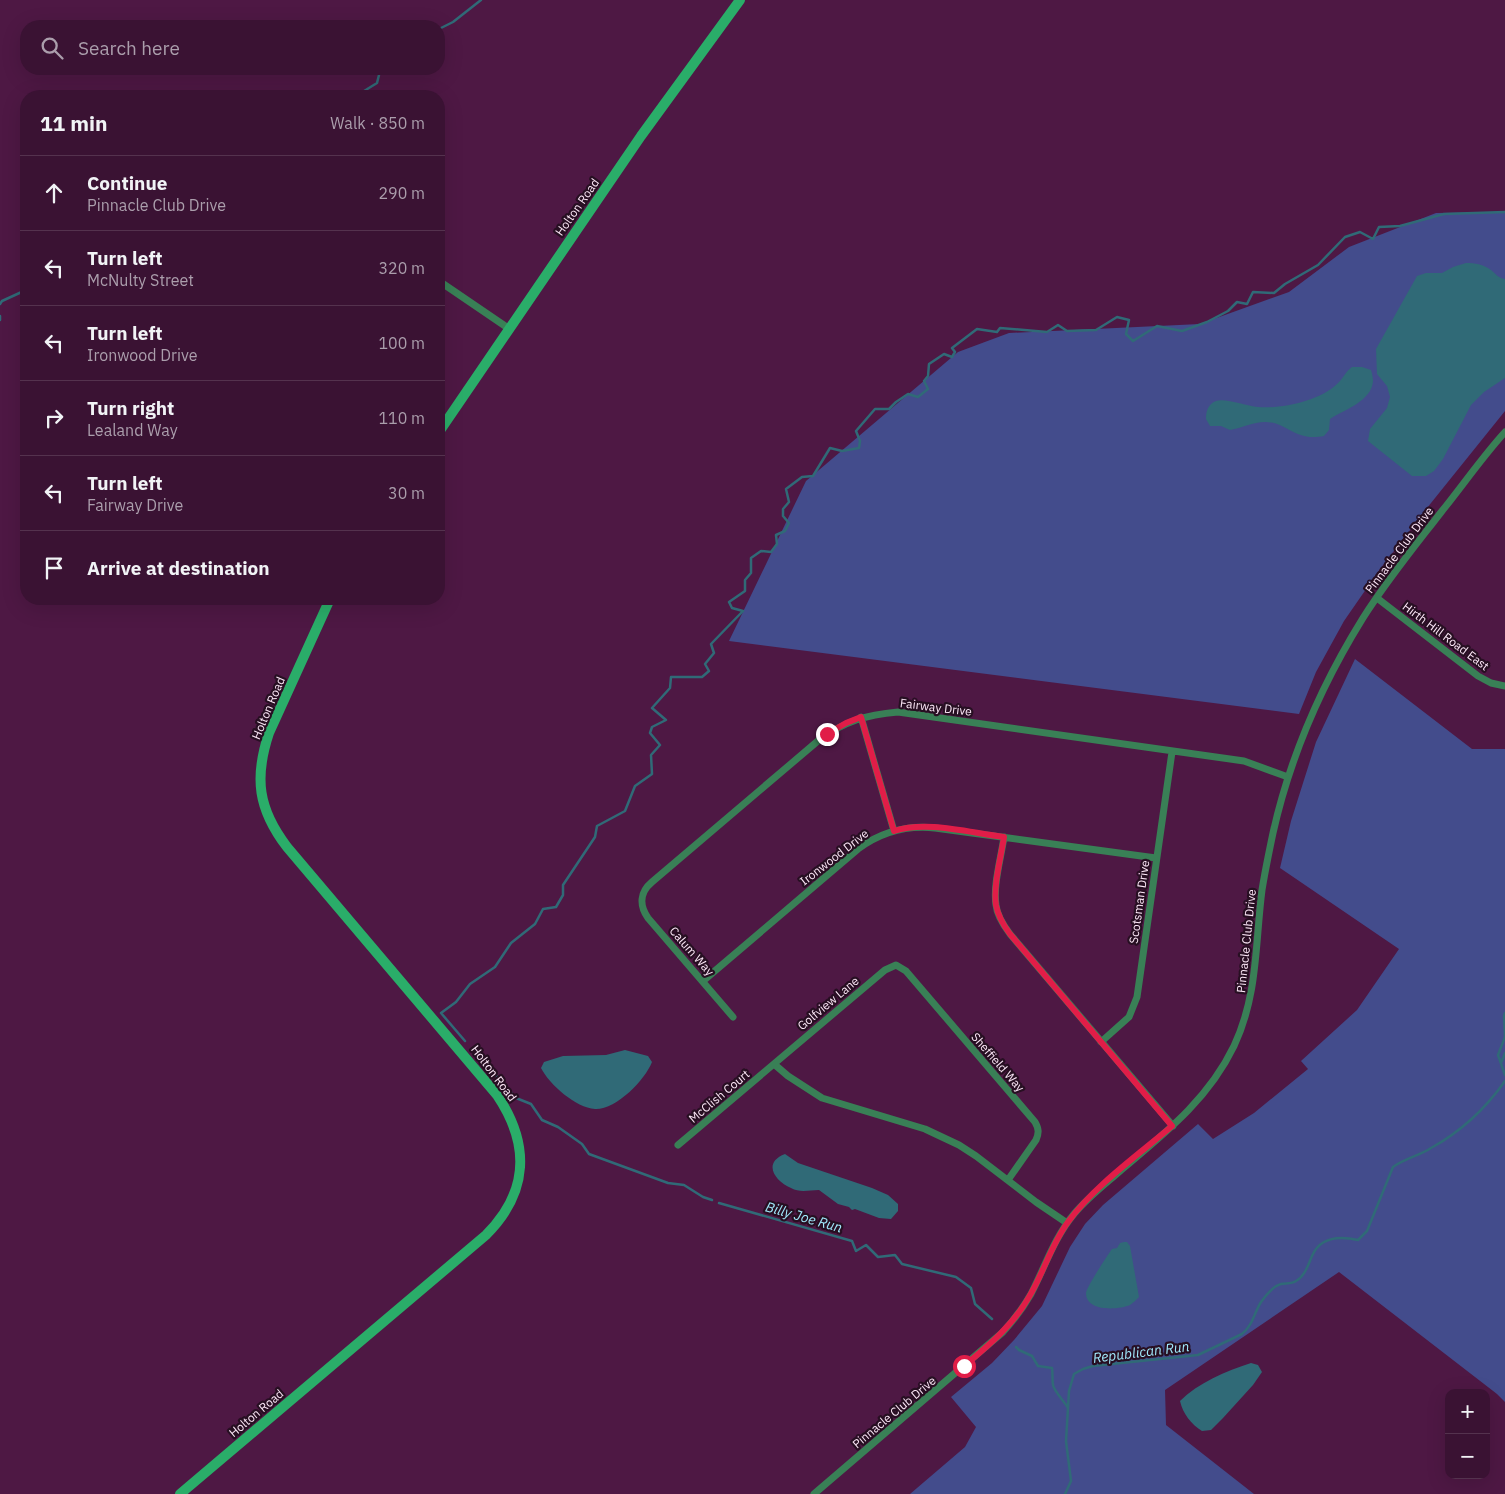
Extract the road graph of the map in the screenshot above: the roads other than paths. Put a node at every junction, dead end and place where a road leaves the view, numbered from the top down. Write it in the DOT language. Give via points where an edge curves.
graph roads {
  1 [pos="740,0"];
  2 [pos="445,285"];
  3 [pos="508,328"];
  4 [pos="445,423"];
  5 [pos="1505,432"];
  6 [pos="1377,598"];
  7 [pos="327,605"];
  8 [pos="1505,686"];
  9 [pos="861,717"];
  10 [pos="1172,752"];
  11 [pos="1288,777"];
  12 [pos="894,831"];
  13 [pos="1004,837"];
  14 [pos="1156,858"];
  15 [pos="642,897"];
  16 [pos="898,966"];
  17 [pos="703,981"];
  18 [pos="732,1017"];
  19 [pos="1101,1042"];
  20 [pos="774,1064"];
  21 [pos="1172,1126"];
  22 [pos="678,1145"];
  23 [pos="1008,1180"];
  24 [pos="1067,1224"];
  25 [pos="180,1494"];
  26 [pos="814,1494"];
  1 -- 3 [label="street, Holton Road"];
  2 -- 3 [label="street"];
  3 -- 4 [label="street, Holton Road"];
  5 -- 6 [label="street, Pinnacle Club Drive"];
  6 -- 8 [label="street, Hirth Hill Road East" via="1478,676"];
  6 -- 11 [label="street, Pinnacle Club Drive" via="1335,666 1309,720"];
  7 -- 25 [label="street, Holton Road" via="264,748 260,776 267,816 287,847 497,1095 511,1118 519,1144 519,1180 506,1211 486,1234"];
  9 -- 10 [label="street, Fairway Drive" via="898,712"];
  9 -- 12 [label="street"];
  9 -- 15 [label="street, Fairway Drive" via="819,740 647,886"];
  10 -- 11 [label="street, Fairway Drive" via="1244,761"];
  10 -- 14 [label="street, Scotsman Drive"];
  11 -- 21 [label="street, Pinnacle Club Drive" via="1262,890 1254,984 1244,1022 1213,1083"];
  12 -- 13 [label="street, Ironwood Drive" via="926,827"];
  12 -- 17 [label="street, Ironwood Drive" via="858,849"];
  13 -- 14 [label="street, Ironwood Drive"];
  13 -- 19 [label="street" via="996,893 1002,922"];
  14 -- 19 [label="street, Scotsman Drive" via="1134,1006 1126,1021"];
  15 -- 17 [label="street, Calum Way" via="648,918"];
  16 -- 20 [label="street, Golfview Lane" via="890,966"];
  16 -- 23 [label="street, Sheffield Way" via="906,971 1035,1122 1038,1128 1036,1140"];
  17 -- 18 [label="street, Calum Way"];
  19 -- 21 [label="street"];
  20 -- 22 [label="street, McClish Court"];
  20 -- 23 [label="street" via="822,1098 893,1118 941,1136"];
  21 -- 24 [label="street, Pinnacle Club Drive" via="1097,1191"];
  23 -- 24 [label="street"];
  24 -- 26 [label="street, Pinnacle Club Drive" via="1030,1296 1003,1332"];
}
